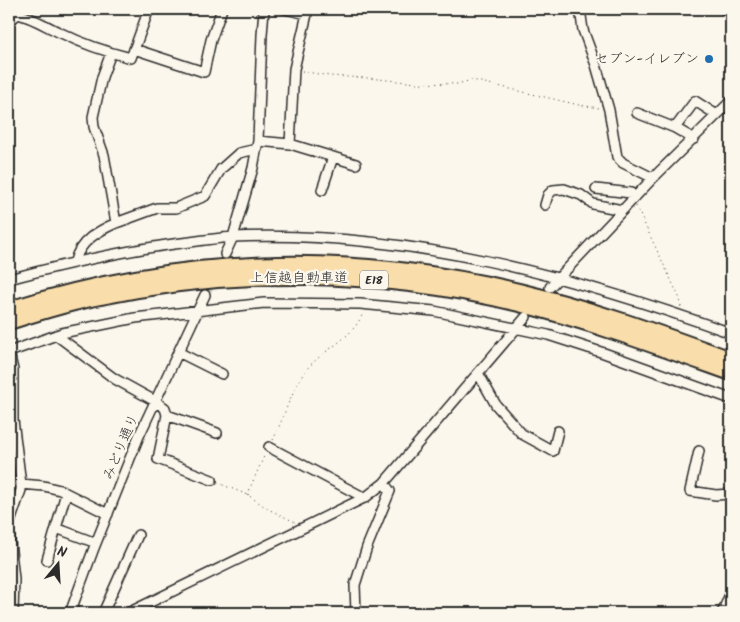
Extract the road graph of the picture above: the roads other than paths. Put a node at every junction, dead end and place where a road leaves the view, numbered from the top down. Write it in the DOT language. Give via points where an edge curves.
graph roads {
  1 [pos="149,9"];
  2 [pos="222,9"];
  3 [pos="264,9"];
  4 [pos="285,9"];
  5 [pos="580,9"];
  6 [pos="726,9"];
  7 [pos="731,14"];
  8 [pos="9,21"];
  9 [pos="134,49"];
  10 [pos="111,53"];
  11 [pos="731,101"];
  12 [pos="637,113"];
  13 [pos="717,115"];
  14 [pos="675,128"];
  15 [pos="694,139"];
  16 [pos="290,144"];
  17 [pos="257,145"];
  18 [pos="333,157"];
  19 [pos="356,164"];
  20 [pos="653,178"];
  21 [pos="596,189"];
  22 [pos="322,190"];
  23 [pos="632,199"];
  24 [pos="545,205"];
  25 [pos="622,210"];
  26 [pos="116,222"];
  27 [pos="233,237"];
  28 [pos="225,254"];
  29 [pos="75,261"];
  30 [pos="559,278"];
  31 [pos="9,279"];
  32 [pos="550,287"];
  33 [pos="205,295"];
  34 [pos="9,309"];
  35 [pos="198,310"];
  36 [pos="526,317"];
  37 [pos="9,322"];
  38 [pos="516,328"];
  39 [pos="731,333"];
  40 [pos="56,336"];
  41 [pos="9,352"];
  42 [pos="178,352"];
  43 [pos="731,359"];
  44 [pos="478,373"];
  45 [pos="731,373"];
  46 [pos="222,374"];
  47 [pos="731,399"];
  48 [pos="155,401"];
  49 [pos="167,415"];
  50 [pos="558,431"];
  51 [pos="217,433"];
  52 [pos="269,447"];
  53 [pos="699,451"];
  54 [pos="212,480"];
  55 [pos="384,483"];
  56 [pos="21,484"];
  57 [pos="66,493"];
  58 [pos="731,494"];
  59 [pos="365,498"];
  60 [pos="108,514"];
  61 [pos="9,525"];
  62 [pos="56,528"];
  63 [pos="9,533"];
  64 [pos="138,535"];
  65 [pos="96,543"];
  66 [pos="9,548"];
  67 [pos="47,560"];
  68 [pos="731,592"];
  69 [pos="14,612"];
  70 [pos="70,613"];
  71 [pos="103,613"];
  72 [pos="128,613"];
  73 [pos="356,613"];
  74 [pos="722,613"];
  1 -- 9 [label="street"];
  2 -- 9 [label="street" via="204,72"];
  3 -- 17 [label="street"];
  4 -- 16 [label="street" via="306,14 294,70"];
  5 -- 20 [label="street" via="583,30 609,110 617,157"];
  6 -- 7 [label="main road"];
  8 -- 10 [label="street" via="18,14 26,16"];
  9 -- 10 [label="street" via="131,58"];
  10 -- 26 [label="street" via="93,117 104,155"];
  11 -- 13 [label="street"];
  12 -- 14 [label="street"];
  13 -- 14 [label="street" via="695,101"];
  13 -- 15 [label="street"];
  14 -- 15 [label="street"];
  15 -- 20 [label="street"];
  16 -- 17 [label="street"];
  16 -- 18 [label="street"];
  17 -- 26 [label="street" via="239,153 220,169 205,196 176,208 157,208"];
  17 -- 27 [label="street"];
  18 -- 19 [label="street"];
  18 -- 22 [label="street"];
  20 -- 23 [label="street"];
  21 -- 23 [label="street" via="631,193"];
  23 -- 25 [label="street"];
  24 -- 25 [label="street" via="553,190 564,189 593,204"];
  25 -- 30 [label="street"];
  26 -- 29 [label="street" via="80,247"];
  27 -- 28 [label="street"];
  27 -- 29 [label="street" via="141,248"];
  27 -- 30 [label="street" via="371,242"];
  29 -- 31 [label="street"];
  30 -- 32 [label="street"];
  30 -- 39 [label="street"];
  33 -- 35 [label="street, みどり通り"];
  34 -- 43 [label="highway, 上信越自動車道 / E18" via="91,286 178,270 268,263 354,265 443,275 521,291 598,313"];
  35 -- 38 [label="street" via="264,303 366,305 434,311"];
  35 -- 40 [label="street" via="135,318"];
  35 -- 42 [label="street, みどり通り"];
  36 -- 38 [label="street"];
  37 -- 45 [label="highway, 上信越自動車道 / E18" via="94,298 182,283 268,276 354,278 443,289 519,304 596,326"];
  38 -- 44 [label="street"];
  38 -- 47 [label="street" via="604,353"];
  40 -- 41 [label="street"];
  40 -- 48 [label="street" via="115,378"];
  41 -- 56 [label="street" via="13,370 13,427"];
  42 -- 46 [label="street"];
  42 -- 48 [label="street, みどり通り"];
  44 -- 50 [label="street" via="496,405 522,434 553,451"];
  44 -- 55 [label="street"];
  48 -- 49 [label="street" via="165,408"];
  48 -- 60 [label="street, みどり通り"];
  49 -- 51 [label="street"];
  49 -- 54 [label="street" via="158,459"];
  52 -- 59 [label="street"];
  53 -- 58 [label="street" via="690,491"];
  55 -- 59 [label="street"];
  55 -- 73 [label="street" via="390,491 354,585"];
  56 -- 57 [label="street" via="44,486"];
  56 -- 61 [label="street"];
  57 -- 60 [label="street"];
  57 -- 62 [label="street"];
  59 -- 72 [label="street"];
  60 -- 65 [label="street, みどり通り"];
  62 -- 65 [label="street"];
  62 -- 67 [label="street"];
  63 -- 66 [label="street"];
  64 -- 71 [label="street"];
  65 -- 70 [label="street, みどり通り"];
  66 -- 69 [label="street" via="14,579"];
  68 -- 74 [label="street"];
}
